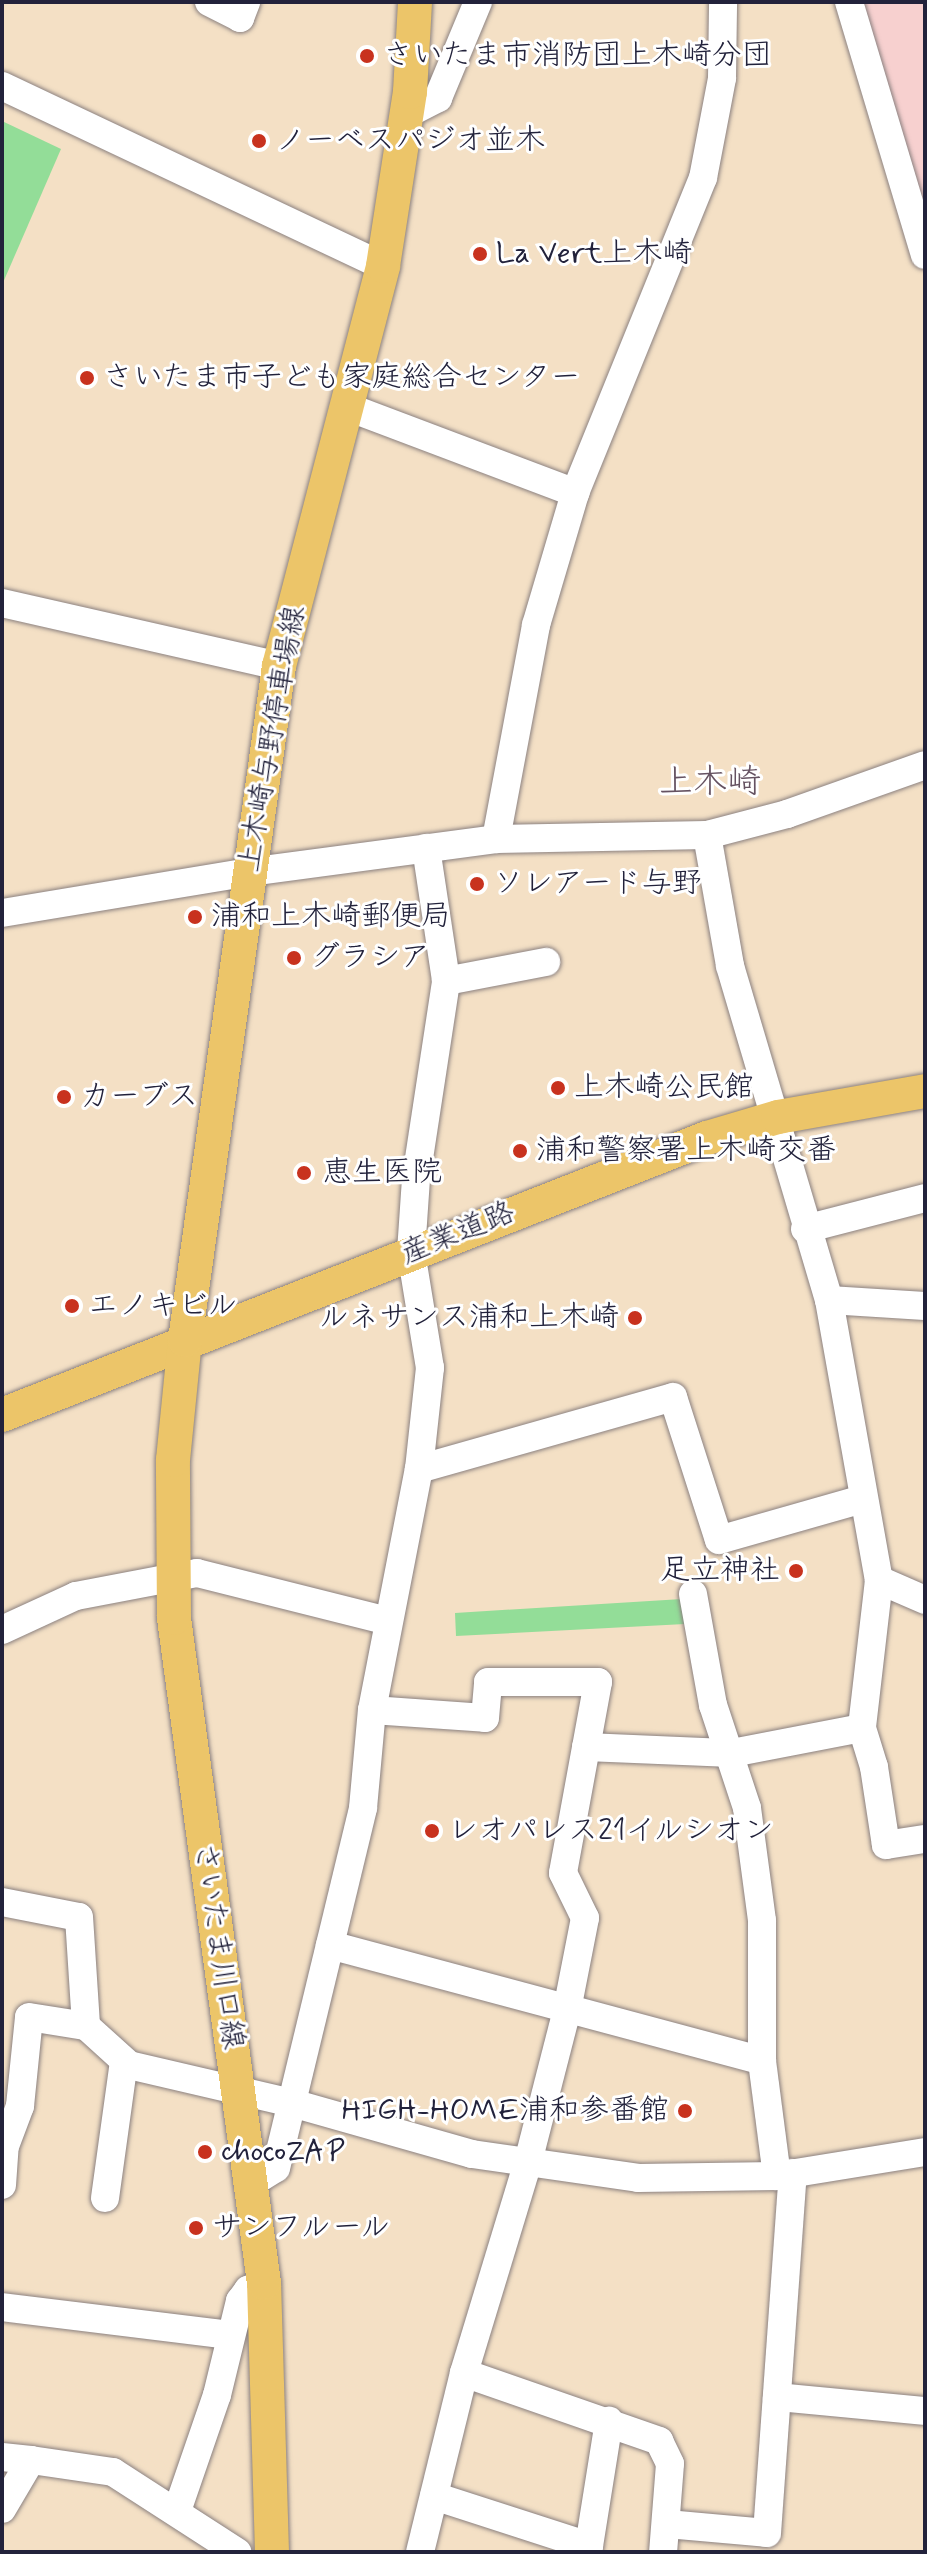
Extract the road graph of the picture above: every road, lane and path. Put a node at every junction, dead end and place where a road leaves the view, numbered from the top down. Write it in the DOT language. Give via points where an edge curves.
graph roads {
  1 [pos="209,2"];
  2 [pos="246,2"];
  3 [pos="415,2"];
  4 [pos="478,2"];
  5 [pos="723,2"];
  6 [pos="849,2"];
  7 [pos="2,86"];
  8 [pos="407,114"];
  9 [pos="925,255"];
  10 [pos="383,266"];
  11 [pos="348,407"];
  12 [pos="575,493"];
  13 [pos="2,603"];
  14 [pos="279,666"];
  15 [pos="925,765"];
  16 [pos="707,835"];
  17 [pos="496,839"];
  18 [pos="426,848"];
  19 [pos="249,872"];
  20 [pos="2,913"];
  21 [pos="546,962"];
  22 [pos="446,981"];
  23 [pos="925,1091"];
  24 [pos="778,1117"];
  25 [pos="925,1198"];
  26 [pos="805,1229"];
  27 [pos="411,1252"];
  28 [pos="829,1300"];
  29 [pos="925,1306"];
  30 [pos="185,1340"];
  31 [pos="2,1415"];
  32 [pos="419,1469"];
  33 [pos="863,1499"];
  34 [pos="173,1575"];
  35 [pos="879,1580"];
  36 [pos="693,1594"];
  37 [pos="925,1600"];
  38 [pos="388,1621"];
  39 [pos="2,1630"];
  40 [pos="372,1710"];
  41 [pos="862,1728"];
  42 [pos="586,1747"];
  43 [pos="732,1753"];
  44 [pos="925,1839"];
  45 [pos="2,1902"];
  46 [pos="330,1945"];
  47 [pos="567,2010"];
  48 [pos="86,2026"];
  49 [pos="124,2061"];
  50 [pos="762,2061"];
  51 [pos="238,2091"];
  52 [pos="292,2103"];
  53 [pos="925,2152"];
  54 [pos="528,2162"];
  55 [pos="785,2175"];
  56 [pos="252,2183"];
  57 [pos="2,2185"];
  58 [pos="105,2198"];
  59 [pos="264,2283"];
  60 [pos="2,2307"];
  61 [pos="230,2335"];
  62 [pos="464,2373"];
  63 [pos="777,2397"];
  64 [pos="925,2411"];
  65 [pos="609,2421"];
  66 [pos="2,2457"];
  67 [pos="31,2460"];
  68 [pos="434,2496"];
  69 [pos="2,2509"];
  70 [pos="177,2511"];
  71 [pos="665,2538"];
  72 [pos="237,2552"];
  73 [pos="272,2552"];
  74 [pos="420,2552"];
  1 -- 2 [label="street" via="240,18"];
  3 -- 8 [label="main road, 上木崎与野停車場線"];
  4 -- 8 [label="street" via="438,98"];
  5 -- 12 [label="street" via="722,78 703,178"];
  6 -- 9 [label="street"];
  7 -- 10 [label="street"];
  8 -- 10 [label="main road, 上木崎与野停車場線"];
  10 -- 11 [label="main road, 上木崎与野停車場線"];
  11 -- 12 [label="street"];
  11 -- 14 [label="main road, 上木崎与野停車場線"];
  12 -- 17 [label="street" via="536,625"];
  13 -- 14 [label="street"];
  14 -- 19 [label="main road, 上木崎与野停車場線"];
  15 -- 16 [label="street" via="787,814"];
  16 -- 17 [label="street"];
  16 -- 24 [label="street" via="730,966"];
  17 -- 18 [label="street"];
  18 -- 19 [label="street"];
  18 -- 22 [label="street"];
  19 -- 20 [label="street"];
  19 -- 30 [label="main road, 上木崎与野停車場線"];
  21 -- 22 [label="street"];
  22 -- 27 [label="street" via="416,1178"];
  23 -- 24 [label="main road, 産業道路"];
  24 -- 26 [label="street"];
  24 -- 27 [label="main road, 産業道路" via="639,1162"];
  25 -- 26 [label="street"];
  26 -- 28 [label="street"];
  27 -- 30 [label="main road, 産業道路"];
  27 -- 32 [label="street" via="430,1368"];
  28 -- 29 [label="street"];
  28 -- 33 [label="street"];
  30 -- 31 [label="main road, 産業道路"];
  30 -- 34 [label="main road, さいたま川口線" via="173,1460"];
  32 -- 33 [label="street" via="673,1397 719,1540"];
  32 -- 38 [label="street"];
  33 -- 35 [label="street"];
  34 -- 38 [label="street" via="197,1573"];
  34 -- 39 [label="street" via="76,1596"];
  34 -- 51 [label="main road, さいたま川口線" via="184,1699"];
  35 -- 37 [label="street"];
  35 -- 41 [label="street"];
  36 -- 43 [label="street" via="713,1705"];
  38 -- 40 [label="street"];
  40 -- 42 [label="street" via="485,1718 488,1682 598,1682"];
  40 -- 46 [label="street" via="363,1808"];
  41 -- 43 [label="street"];
  41 -- 44 [label="street" via="886,1845"];
  42 -- 43 [label="street"];
  42 -- 47 [label="street" via="563,1873 585,1918"];
  43 -- 50 [label="street" via="747,1808 762,1921"];
  45 -- 48 [label="street" via="79,1917"];
  46 -- 47 [label="street"];
  46 -- 52 [label="street"];
  47 -- 50 [label="street"];
  47 -- 54 [label="street"];
  48 -- 49 [label="street"];
  48 -- 57 [label="street" via="29,2017 20,2106 5,2146"];
  49 -- 51 [label="street"];
  49 -- 58 [label="street"];
  50 -- 55 [label="street"];
  51 -- 52 [label="street"];
  51 -- 56 [label="main road, さいたま川口線"];
  52 -- 54 [label="street" via="472,2154"];
  52 -- 56 [label="street" via="276,2168"];
  53 -- 55 [label="street"];
  54 -- 55 [label="street" via="638,2178"];
  54 -- 62 [label="street"];
  55 -- 63 [label="street"];
  56 -- 59 [label="main road, さいたま川口線"];
  59 -- 61 [label="street" via="240,2301"];
  59 -- 73 [label="main road, さいたま川口線"];
  60 -- 61 [label="street"];
  61 -- 70 [label="street" via="217,2395"];
  62 -- 65 [label="street"];
  62 -- 68 [label="street"];
  63 -- 64 [label="street"];
  63 -- 71 [label="street" via="767,2533"];
  65 -- 68 [label="street" via="589,2546"];
  65 -- 71 [label="street" via="659,2441 670,2464"];
  66 -- 67 [label="street"];
  67 -- 69 [label="street"];
  67 -- 70 [label="street" via="113,2472"];
  68 -- 74 [label="street"];
  70 -- 72 [label="street"];
}
